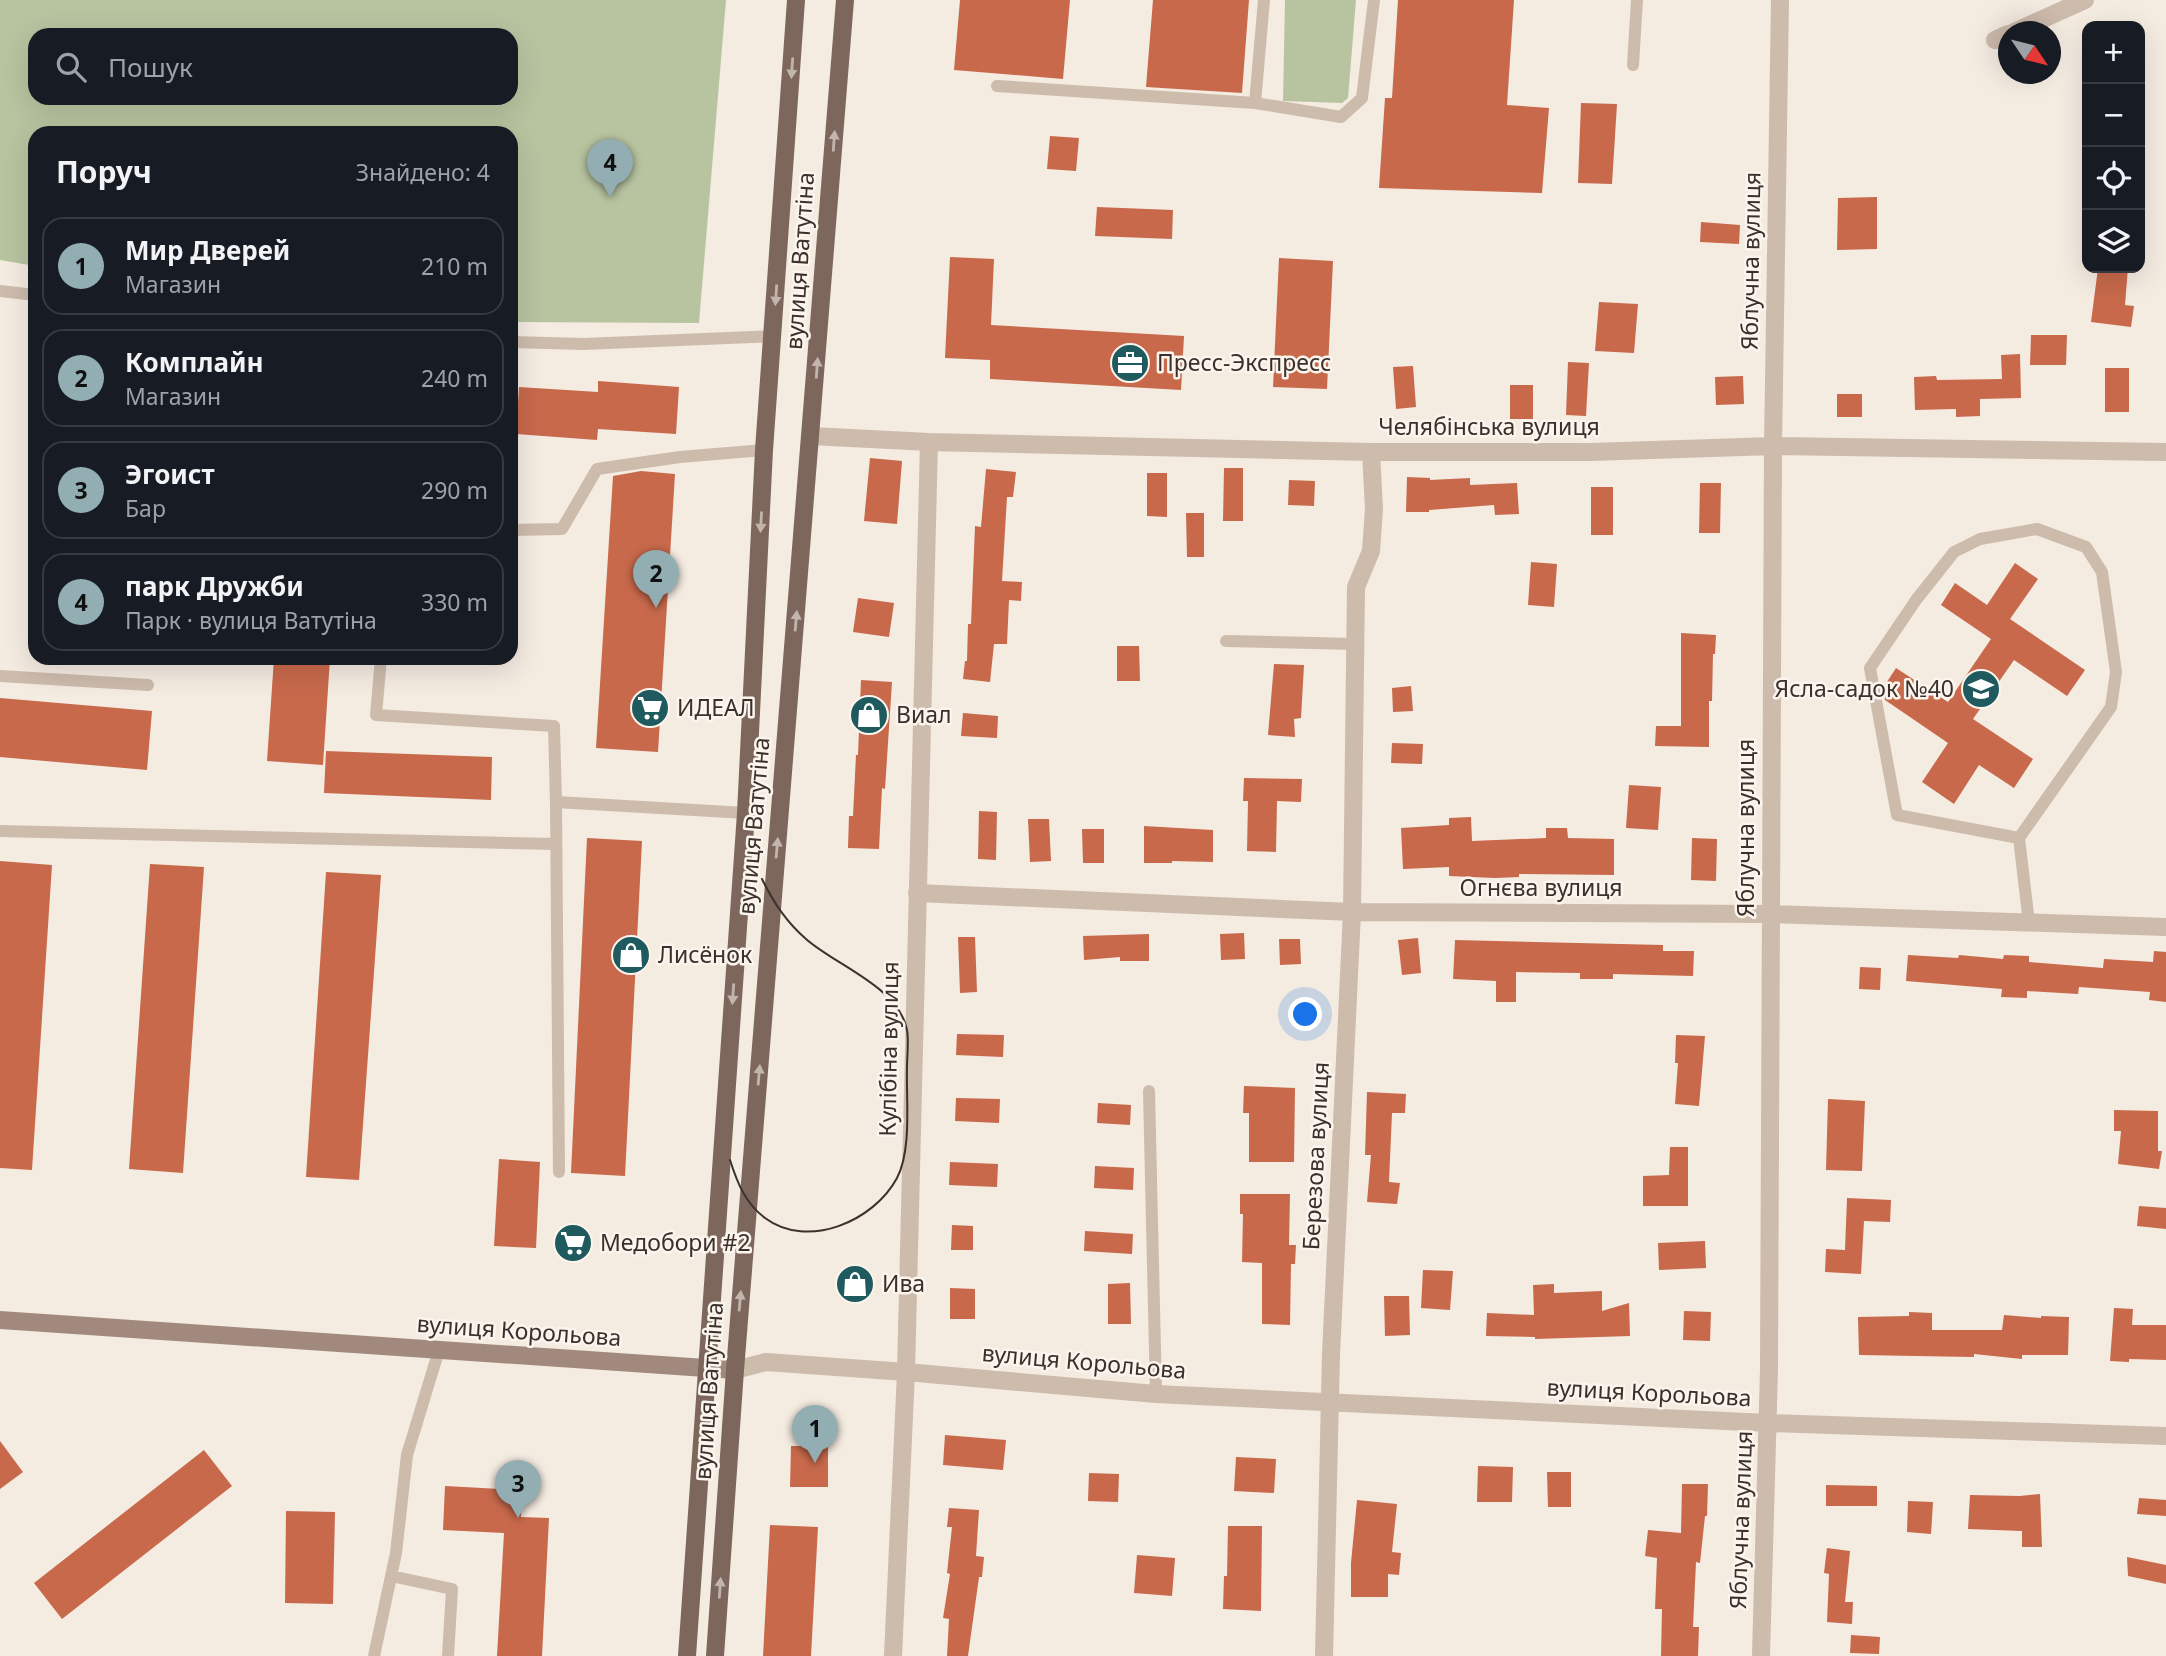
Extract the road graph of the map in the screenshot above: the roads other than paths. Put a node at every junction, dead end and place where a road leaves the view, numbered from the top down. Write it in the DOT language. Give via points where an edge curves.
graph roads {
  1 [pos="796,0"];
  2 [pos="845,0"];
  3 [pos="1264,0"];
  4 [pos="1374,0"];
  5 [pos="1637,0"];
  6 [pos="1780,0"];
  7 [pos="2085,0"];
  8 [pos="2038,21"];
  9 [pos="1633,65"];
  10 [pos="997,86"];
  11 [pos="1255,103"];
  12 [pos="0,291"];
  13 [pos="28,294"];
  14 [pos="773,336"];
  15 [pos="518,342"];
  16 [pos="811,436"];
  17 [pos="929,442"];
  18 [pos="1773,446"];
  19 [pos="764,450"];
  20 [pos="1371,452"];
  21 [pos="2166,452"];
  22 [pos="518,530"];
  23 [pos="1226,641"];
  24 [pos="1355,644"];
  25 [pos="380,665"];
  26 [pos="0,676"];
  27 [pos="148,685"];
  28 [pos="556,802"];
  29 [pos="746,813"];
  30 [pos="0,831"];
  31 [pos="2019,838"];
  32 [pos="555,844"];
  33 [pos="917,893"];
  34 [pos="1352,912"];
  35 [pos="1770,914"];
  36 [pos="2029,923"];
  37 [pos="2166,927"];
  38 [pos="1149,1091"];
  39 [pos="559,1172"];
  40 [pos="0,1320"];
  41 [pos="439,1350"];
  42 [pos="705,1368"];
  43 [pos="734,1370"];
  44 [pos="906,1372"];
  45 [pos="1156,1394"];
  46 [pos="1330,1402"];
  47 [pos="1768,1423"];
  48 [pos="2166,1436"];
  49 [pos="391,1576"];
  50 [pos="374,1656"];
  51 [pos="448,1656"];
  52 [pos="687,1656"];
  53 [pos="715,1656"];
  54 [pos="893,1656"];
  55 [pos="1324,1656"];
  56 [pos="1761,1656"];
  1 -- 14 [label="main road, вулиця Ватутіна, one-way"];
  16 -- 2 [label="main road, вулиця Ватутіна, one-way"];
  3 -- 11 [label="lane"];
  4 -- 11 [label="lane" via="1362,98 1340,117"];
  5 -- 9 [label="lane"];
  6 -- 18 [label="street, Яблучна вулиця"];
  7 -- 8 [label="street"];
  10 -- 11 [label="lane"];
  12 -- 13 [label="lane"];
  14 -- 15 [label="lane"];
  14 -- 19 [label="main road, вулиця Ватутіна"];
  16 -- 17 [label="street, Челябінська вулиця"];
  43 -- 16 [label="main road, вулиця Ватутіна, one-way"];
  17 -- 20 [label="street, Челябінська вулиця"];
  17 -- 33 [label="street, Кулібіна вулиця"];
  18 -- 20 [label="street, Челябінська вулиця"];
  18 -- 21 [label="street, Челябінська вулиця"];
  18 -- 35 [label="street, Яблучна вулиця"];
  19 -- 22 [label="lane" via="597,468 562,529"];
  19 -- 29 [label="main road, вулиця Ватутіна, one-way"];
  20 -- 24 [label="street, Березова вулиця" via="1371,551 1356,587"];
  23 -- 24 [label="lane"];
  24 -- 34 [label="street, Березова вулиця"];
  25 -- 28 [label="lane" via="376,715 554,726"];
  26 -- 27 [label="lane"];
  28 -- 29 [label="lane"];
  28 -- 32 [label="lane"];
  29 -- 42 [label="main road, вулиця Ватутіна, one-way"];
  30 -- 32 [label="lane"];
  31 -- 31 [label="lane" via="2111,707 2116,672 2102,572 2086,547 2037,529 1980,539 1954,552 1870,668 1896,816"];
  31 -- 36 [label="lane"];
  32 -- 39 [label="lane"];
  33 -- 34 [label="street, Огнєва вулиця"];
  33 -- 44 [label="street, Кулібіна вулиця"];
  34 -- 35 [label="street, Огнєва вулиця"];
  34 -- 46 [label="street, Березова вулиця"];
  35 -- 36 [label="street, Огнєва вулиця"];
  35 -- 47 [label="street, Яблучна вулиця"];
  36 -- 37 [label="street, Огнєва вулиця"];
  38 -- 45 [label="lane"];
  40 -- 41 [label="street, вулиця Корольова"];
  41 -- 42 [label="street, вулиця Корольова"];
  41 -- 49 [label="lane" via="407,1455"];
  42 -- 43 [label="street, вулиця Корольова"];
  42 -- 52 [label="main road, вулиця Ватутіна"];
  43 -- 44 [label="street, вулиця Корольова" via="766,1362"];
  53 -- 43 [label="main road, вулиця Ватутіна, one-way"];
  44 -- 45 [label="street, вулиця Корольова"];
  44 -- 54 [label="street, Кулібіна вулиця"];
  45 -- 46 [label="street, вулиця Корольова"];
  46 -- 47 [label="street, вулиця Корольова"];
  46 -- 55 [label="street, Березова вулиця"];
  47 -- 48 [label="street, вулиця Корольова"];
  47 -- 56 [label="street, Яблучна вулиця"];
  49 -- 50 [label="lane"];
  49 -- 51 [label="lane" via="452,1590"];
}
